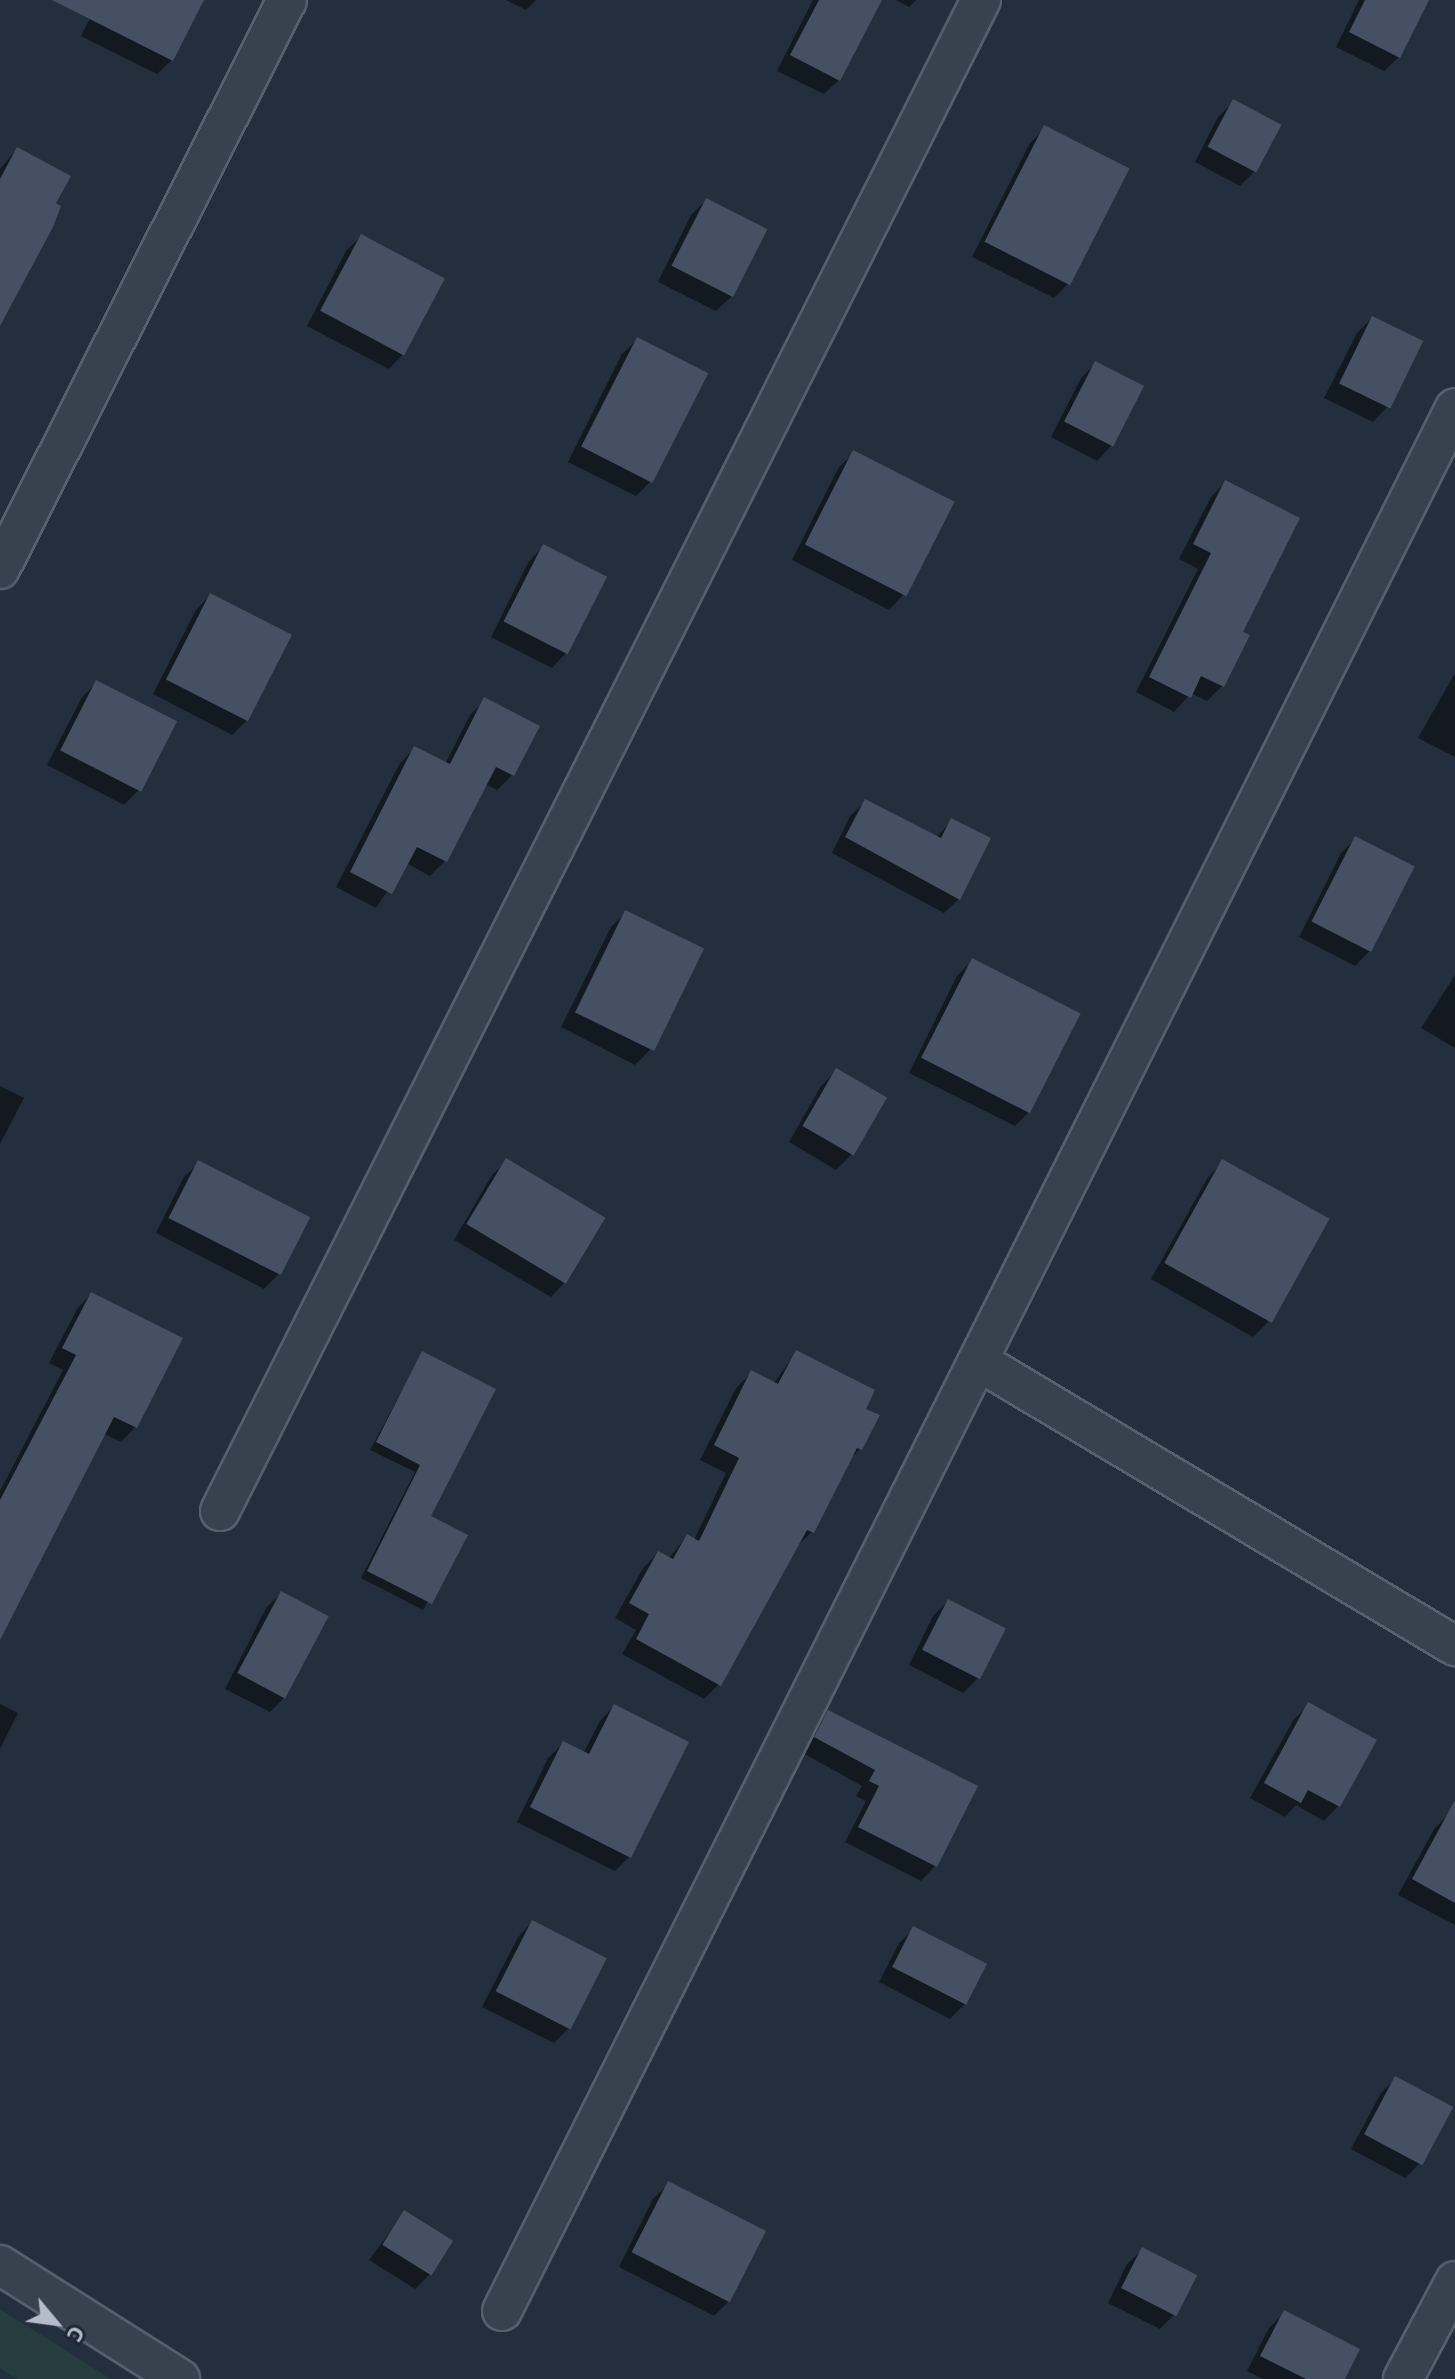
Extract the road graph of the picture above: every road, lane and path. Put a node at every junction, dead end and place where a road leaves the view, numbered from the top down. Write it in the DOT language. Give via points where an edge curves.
graph roads {
  1 [pos="287,0"];
  2 [pos="981,0"];
  3 [pos="1455,408"];
  4 [pos="0,569"];
  5 [pos="978,1361"];
  6 [pos="220,1511"];
  7 [pos="1455,1646"];
  8 [pos="0,2265"];
  9 [pos="1455,2281"];
  10 [pos="502,2311"];
  11 [pos="180,2379"];
  12 [pos="1403,2379"];
  1 -- 4 [label="street"];
  2 -- 6 [label="street"];
  3 -- 5 [label="street"];
  5 -- 7 [label="street"];
  5 -- 10 [label="street"];
  8 -- 11 [label="street"];
  9 -- 12 [label="street"];
}
